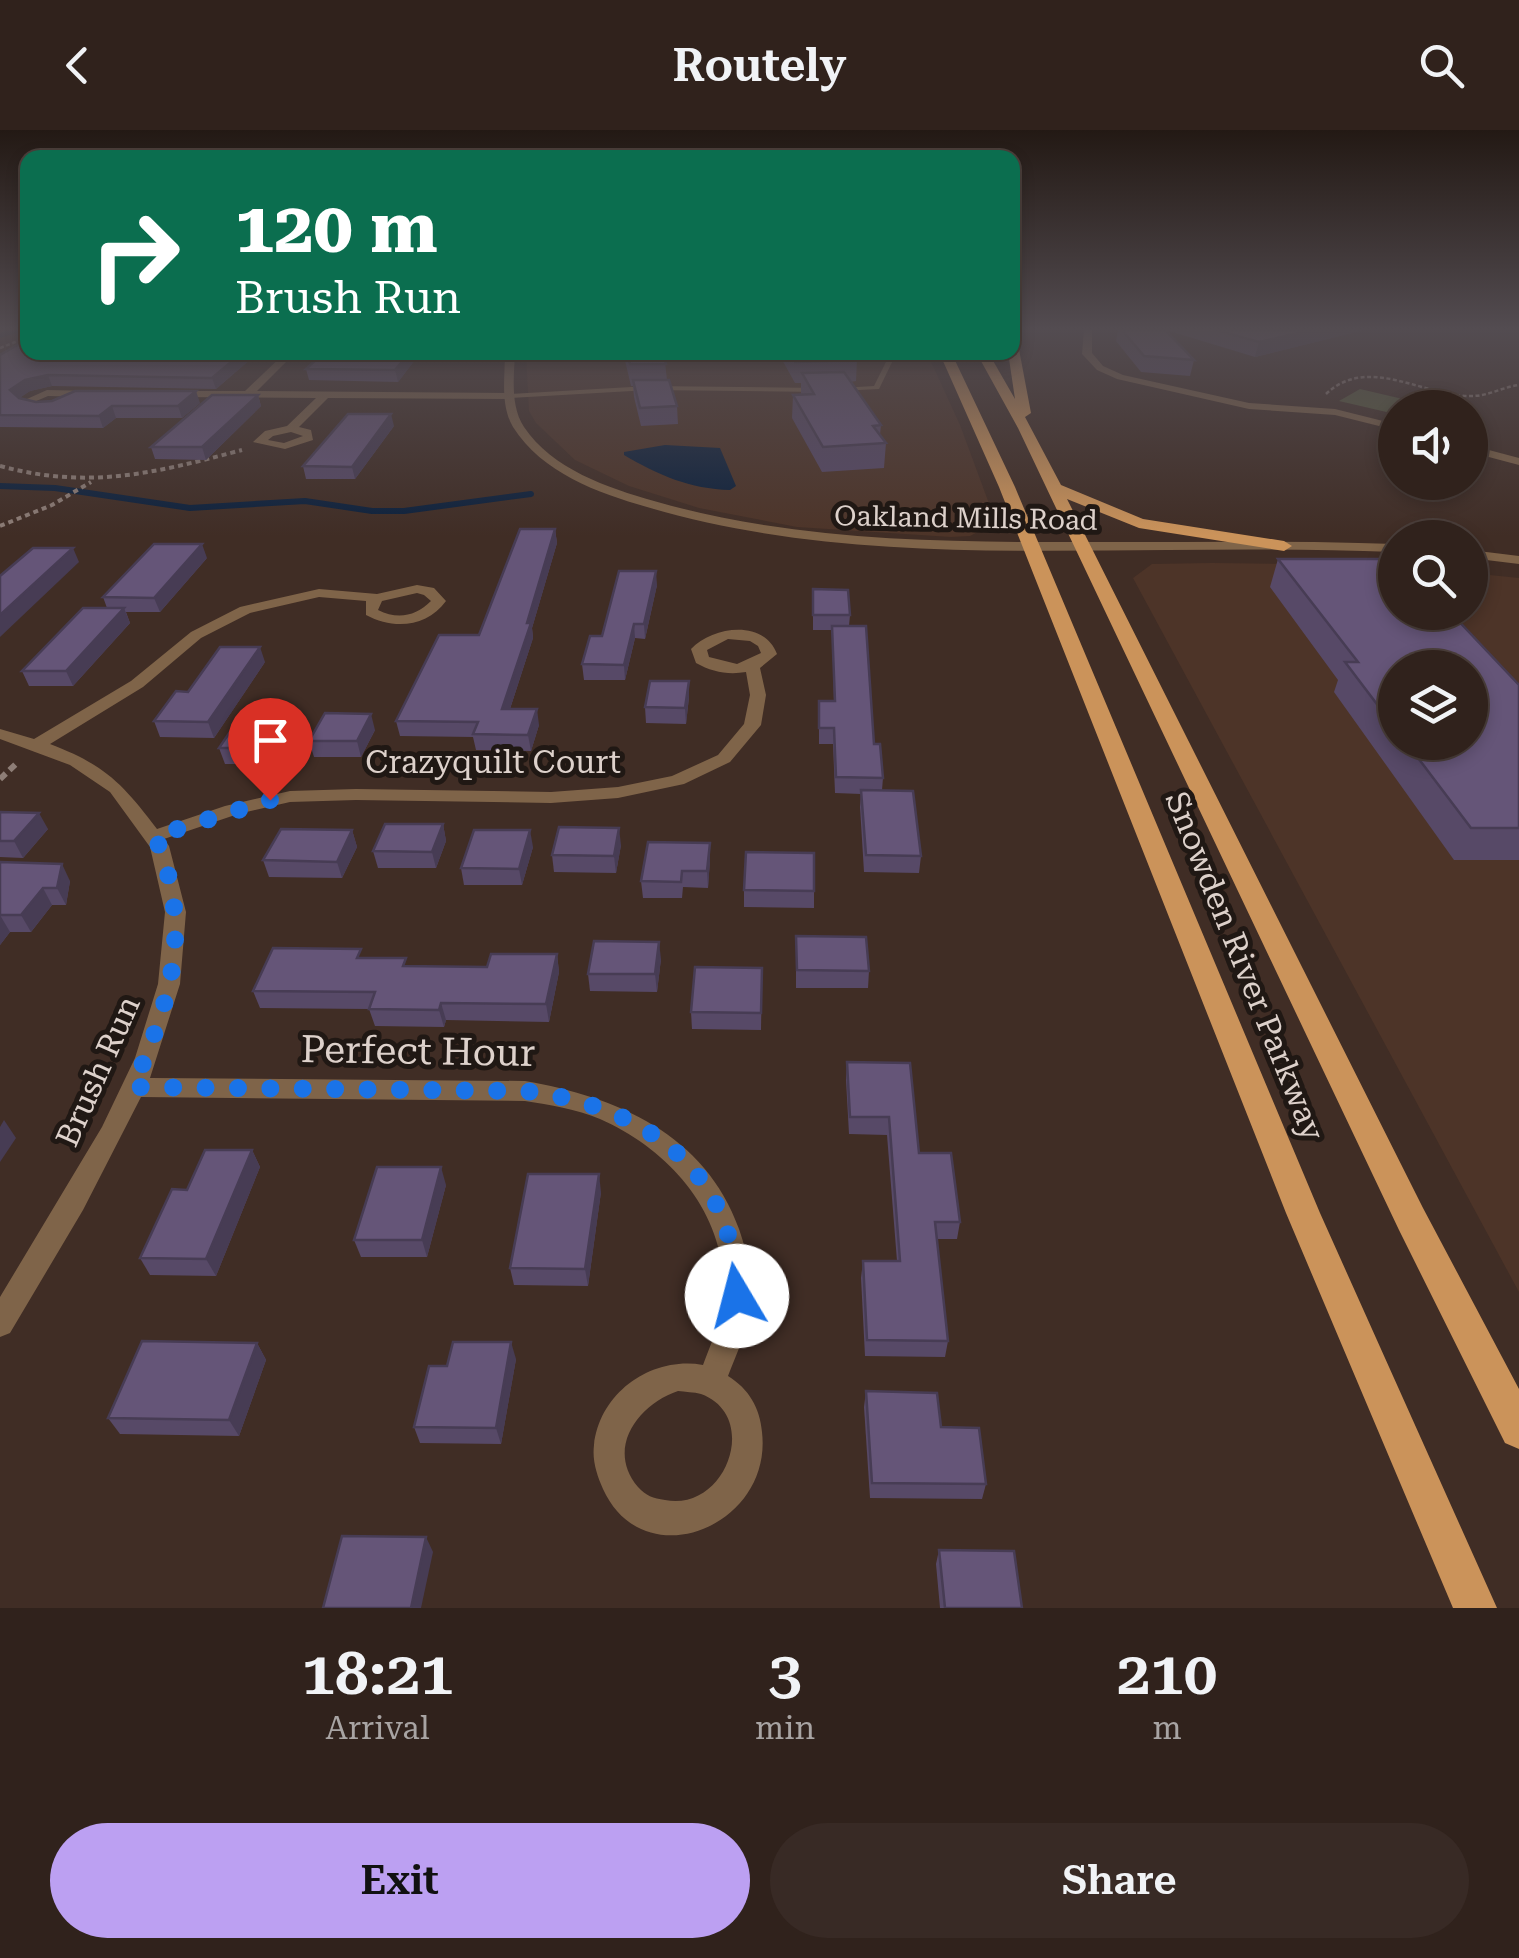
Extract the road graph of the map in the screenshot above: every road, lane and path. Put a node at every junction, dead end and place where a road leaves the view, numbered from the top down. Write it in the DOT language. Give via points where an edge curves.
graph roads {
  1 [pos="321,399"];
  2 [pos="511,399"];
  3 [pos="966,399"];
  4 [pos="1009,399"];
  5 [pos="1021,399"];
  6 [pos="1219,399"];
  7 [pos="1328,399"];
  8 [pos="1330,411"];
  9 [pos="1378,423"];
  10 [pos="1026,428"];
  11 [pos="291,429"];
  12 [pos="262,444"];
  13 [pos="1488,455"];
  14 [pos="0,466"];
  15 [pos="1519,467"];
  16 [pos="90,484"];
  17 [pos="1054,488"];
  18 [pos="0,526"];
  19 [pos="1081,546"];
  20 [pos="1284,546"];
  21 [pos="1031,547"];
  22 [pos="1378,548"];
  23 [pos="1488,556"];
  24 [pos="1519,560"];
  25 [pos="378,598"];
  26 [pos="751,667"];
  27 [pos="0,734"];
  28 [pos="36,745"];
  29 [pos="155,836"];
  30 [pos="133,1087"];
  31 [pos="0,1323"];
  32 [pos="710,1382"];
  33 [pos="1519,1429"];
  34 [pos="1475,1608"];
  1 -- 11 [label="street"];
  2 -- 21 [label="street, Oakland Mills Road" via="518,426 559,465 688,516 843,542"];
  3 -- 21 [label="main road, Snowden River Parkway"];
  4 -- 10 [label="main road, Snowden River Parkway"];
  5 -- 10 [label="main road"];
  6 -- 8 [label="street"];
  7 -- 8 [label="path"];
  8 -- 9 [label="street"];
  10 -- 17 [label="main road, Snowden River Parkway"];
  11 -- 12 [label="street" via="263,435"];
  11 -- 12 [label="street" via="309,438"];
  12 -- 16 [label="path"];
  13 -- 15 [label="street"];
  14 -- 16 [label="path"];
  16 -- 18 [label="path"];
  17 -- 19 [label="main road, Snowden River Parkway"];
  17 -- 20 [label="main road" via="1139,523"];
  19 -- 20 [label="street, Oakland Mills Road"];
  19 -- 21 [label="street, Oakland Mills Road"];
  19 -- 33 [label="main road, Snowden River Parkway"];
  20 -- 22 [label="street, Oakland Mills Road"];
  21 -- 34 [label="main road, Snowden River Parkway" via="1302,1213"];
  23 -- 24 [label="street"];
  25 -- 28 [label="street" via="319,593 245,610 196,634 137,684"];
  26 -- 29 [label="street, Crazyquilt Court" via="758,678 755,717 738,748 706,771 663,787 569,796 306,795"];
  27 -- 28 [label="street, Brush Run"];
  28 -- 29 [label="street, Brush Run" via="107,781"];
  29 -- 30 [label="street, Brush Run" via="176,904 171,981"];
  30 -- 31 [label="street, Brush Run"];
  30 -- 32 [label="street, Perfect Hour" via="525,1091 559,1095 627,1120 685,1159 724,1220 737,1296"];
  32 -- 32 [label="street" via="678,1376 655,1382 619,1414 609,1442 610,1470 636,1509 682,1520 710,1511 744,1470 746,1422 728,1394"];
}
